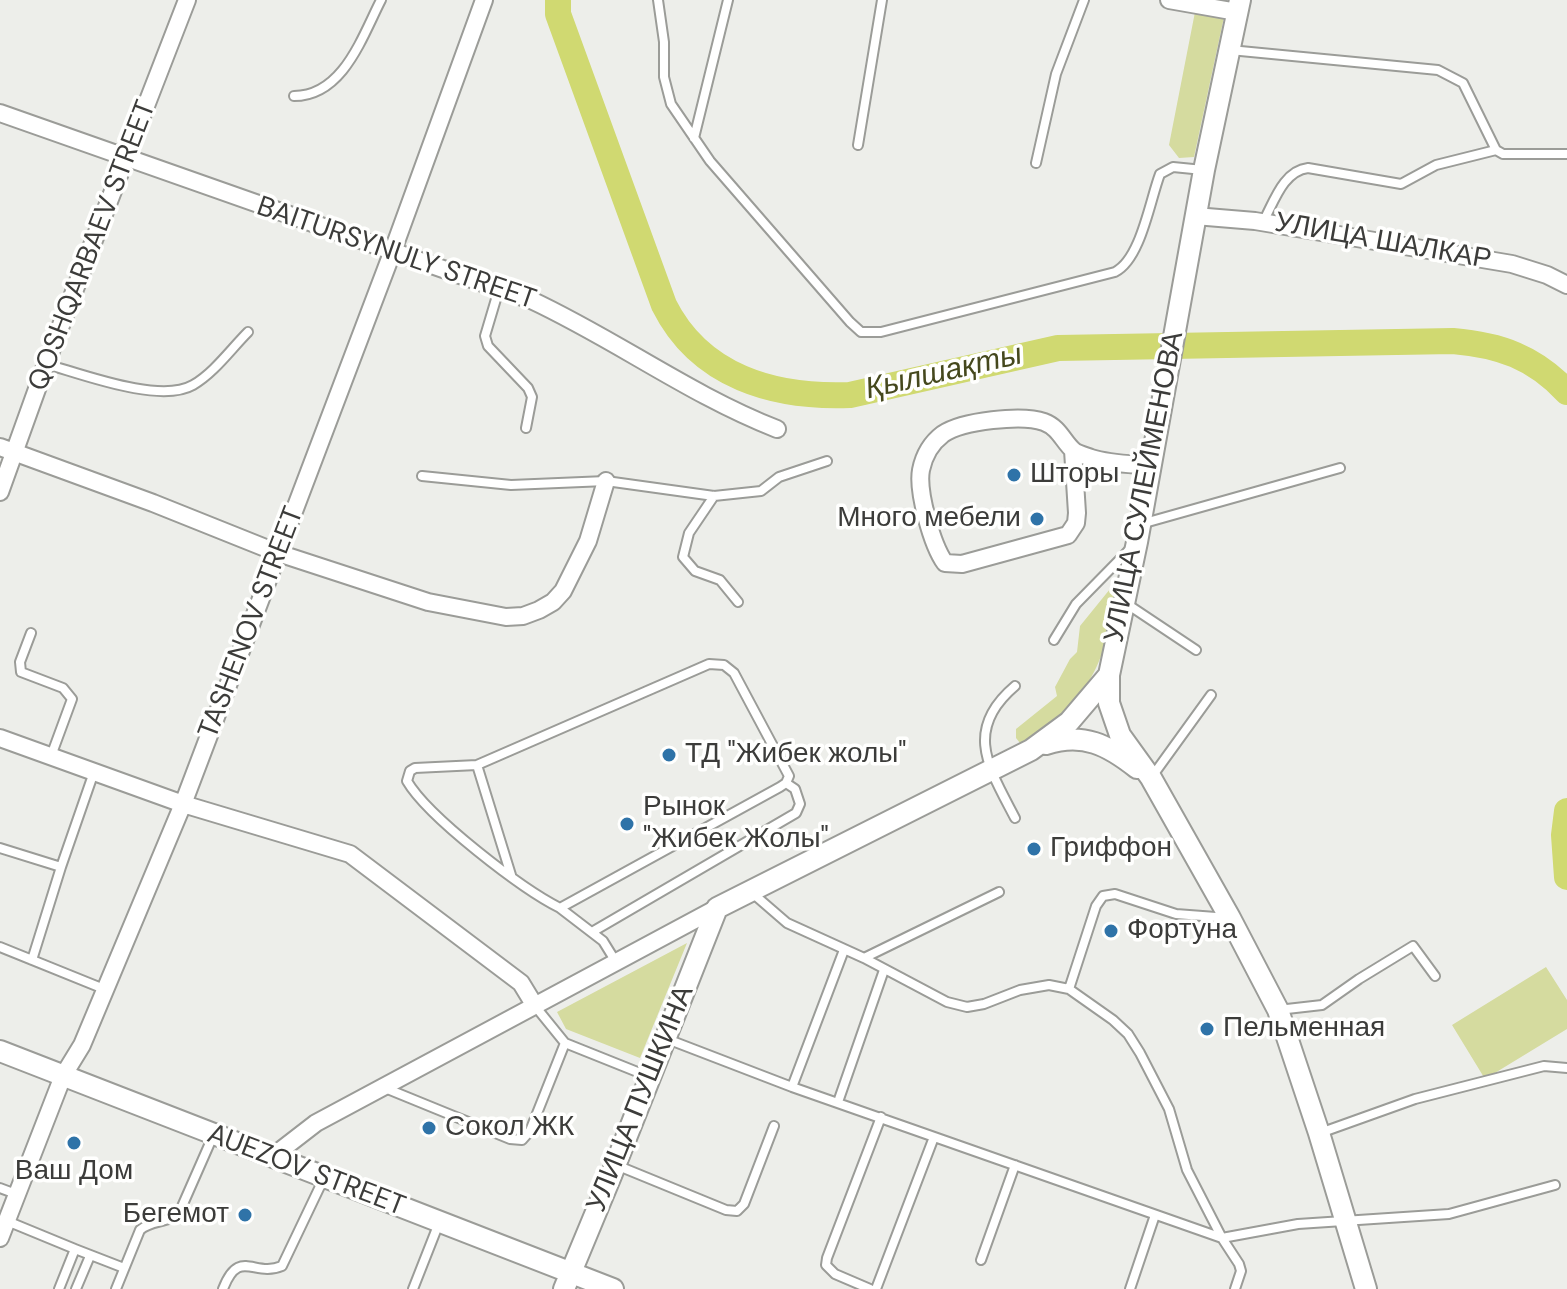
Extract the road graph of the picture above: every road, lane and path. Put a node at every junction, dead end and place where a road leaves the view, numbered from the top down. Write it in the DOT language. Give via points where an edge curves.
graph roads {
  1 [pos="187,0"];
  2 [pos="381,0"];
  3 [pos="484,0"];
  4 [pos="658,0"];
  5 [pos="728,0"];
  6 [pos="882,0"];
  7 [pos="1084,0"];
  8 [pos="1169,0"];
  9 [pos="1239,6"];
  10 [pos="1229,50"];
  11 [pos="294,96"];
  12 [pos="0,113"];
  13 [pos="694,138"];
  14 [pos="858,145"];
  15 [pos="1496,150"];
  16 [pos="1567,154"];
  17 [pos="127,158"];
  18 [pos="1036,163"];
  19 [pos="1204,170"];
  20 [pos="1195,216"];
  21 [pos="1263,222"];
  22 [pos="392,253"];
  23 [pos="1567,285"];
  24 [pos="499,289"];
  25 [pos="248,332"];
  26 [pos="46,364"];
  27 [pos="526,428"];
  28 [pos="777,429"];
  29 [pos="7,450"];
  30 [pos="1073,450"];
  31 [pos="827,461"];
  32 [pos="1152,466"];
  33 [pos="1340,468"];
  34 [pos="422,476"];
  35 [pos="606,481"];
  36 [pos="0,492"];
  37 [pos="714,496"];
  38 [pos="1139,533"];
  39 [pos="278,553"];
  40 [pos="738,602"];
  41 [pos="1124,602"];
  42 [pos="31,633"];
  43 [pos="1054,640"];
  44 [pos="1196,650"];
  45 [pos="1109,675"];
  46 [pos="1015,686"];
  47 [pos="1211,695"];
  48 [pos="0,738"];
  49 [pos="1031,750"];
  50 [pos="51,757"];
  51 [pos="477,765"];
  52 [pos="990,770"];
  53 [pos="94,772"];
  54 [pos="1151,778"];
  55 [pos="786,783"];
  56 [pos="183,804"];
  57 [pos="1015,818"];
  58 [pos="0,848"];
  59 [pos="61,867"];
  60 [pos="512,876"];
  61 [pos="750,890"];
  62 [pos="999,892"];
  63 [pos="560,908"];
  64 [pos="717,908"];
  65 [pos="1230,918"];
  66 [pos="592,932"];
  67 [pos="0,947"];
  68 [pos="844,950"];
  69 [pos="864,958"];
  70 [pos="32,960"];
  71 [pos="616,962"];
  72 [pos="884,970"];
  73 [pos="1435,976"];
  74 [pos="104,989"];
  75 [pos="1069,989"];
  76 [pos="535,1006"];
  77 [pos="1278,1010"];
  78 [pos="666,1039"];
  79 [pos="565,1043"];
  80 [pos="0,1051"];
  81 [pos="1567,1068"];
  82 [pos="63,1076"];
  83 [pos="651,1077"];
  84 [pos="385,1087"];
  85 [pos="792,1087"];
  86 [pos="838,1102"];
  87 [pos="881,1117"];
  88 [pos="774,1126"];
  89 [pos="1319,1133"];
  90 [pos="213,1136"];
  91 [pos="934,1137"];
  92 [pos="272,1157"];
  93 [pos="615,1164"];
  94 [pos="1015,1165"];
  95 [pos="325,1178"];
  96 [pos="1555,1185"];
  97 [pos="0,1188"];
  98 [pos="17,1194"];
  99 [pos="1155,1215"];
  100 [pos="7,1221"];
  101 [pos="1346,1221"];
  102 [pos="439,1222"];
  103 [pos="0,1238"];
  104 [pos="1222,1238"];
  105 [pos="75,1249"];
  106 [pos="90,1256"];
  107 [pos="981,1260"];
  108 [pos="124,1268"];
  109 [pos="567,1281"];
  110 [pos="59,1289"];
  111 [pos="76,1289"];
  112 [pos="116,1289"];
  113 [pos="223,1289"];
  114 [pos="413,1289"];
  115 [pos="613,1289"];
  116 [pos="870,1289"];
  117 [pos="876,1289"];
  118 [pos="1130,1289"];
  119 [pos="1235,1289"];
  120 [pos="1366,1289"];
  1 -- 17 [label="street, QOSHQARBAEV STREET"];
  2 -- 11 [label="lane" via="339,74 318,92"];
  3 -- 22 [label="street, TASHENOV STREET"];
  4 -- 13 [label="lane" via="666,92"];
  5 -- 13 [label="lane"];
  6 -- 14 [label="lane"];
  7 -- 18 [label="lane" via="1056,74"];
  8 -- 9 [label="street"];
  9 -- 10 [label="street, УЛИЦА СУЛЕЙМЕНОВА"];
  10 -- 15 [label="lane" via="1438,70 1463,83"];
  10 -- 19 [label="street, УЛИЦА СУЛЕЙМЕНОВА"];
  12 -- 17 [label="street, BAITURSYNULY STREET"];
  13 -- 19 [label="lane" via="850,322 868,333 1121,270 1134,253 1160,174 1173,167"];
  15 -- 16 [label="lane"];
  15 -- 21 [label="lane" via="1436,165 1401,184 1297,169"];
  17 -- 22 [label="street, BAITURSYNULY STREET"];
  17 -- 26 [label="street, QOSHQARBAEV STREET"];
  19 -- 20 [label="street, УЛИЦА СУЛЕЙМЕНОВА"];
  20 -- 21 [label="street, УЛИЦА ШАЛКАР"];
  20 -- 32 [label="street, УЛИЦА СУЛЕЙМЕНОВА"];
  21 -- 23 [label="street, УЛИЦА ШАЛКАР" via="1512,264"];
  22 -- 24 [label="street, BAITURSYNULY STREET"];
  22 -- 39 [label="street, TASHENOV STREET"];
  24 -- 27 [label="lane" via="485,336 488,346 528,388 532,397"];
  24 -- 28 [label="street, BAITURSYNULY STREET" via="560,313 694,391"];
  25 -- 26 [label="lane" via="210,371 182,390 146,389"];
  26 -- 29 [label="street, QOSHQARBAEV STREET"];
  29 -- 36 [label="street, QOSHQARBAEV STREET"];
  29 -- 39 [label="street"];
  30 -- 30 [label="street" via="1077,513 1068,535 962,564 945,563 921,486 921,470 934,441 961,428 1024,419 1055,427"];
  30 -- 32 [label="street" via="1104,462"];
  31 -- 37 [label="lane" via="779,477 761,491"];
  32 -- 38 [label="street, УЛИЦА СУЛЕЙМЕНОВА"];
  33 -- 38 [label="lane"];
  34 -- 35 [label="lane" via="511,485"];
  35 -- 37 [label="lane"];
  35 -- 39 [label="street" via="588,541 563,591 553,602 523,616 428,602"];
  37 -- 40 [label="lane" via="689,533 683,557 695,571 720,580"];
  38 -- 41 [label="street, УЛИЦА СУЛЕЙМЕНОВА"];
  38 -- 43 [label="lane" via="1076,604"];
  39 -- 56 [label="street, TASHENOV STREET"];
  41 -- 44 [label="lane"];
  41 -- 45 [label="street, УЛИЦА СУЛЕЙМЕНОВА"];
  42 -- 50 [label="lane" via="21,672 63,688 72,699"];
  45 -- 49 [label="street" via="1069,722"];
  45 -- 54 [label="street" via="1109,703 1120,735"];
  46 -- 52 [label="lane" via="989,715 985,738"];
  47 -- 54 [label="lane"];
  48 -- 50 [label="street"];
  49 -- 52 [label="street"];
  49 -- 54 [label="street" via="1069,739 1093,741"];
  50 -- 53 [label="street"];
  51 -- 55 [label="lane" via="716,664 734,673 787,769"];
  51 -- 60 [label="lane"];
  51 -- 60 [label="lane" via="415,768 407,781 428,806"];
  52 -- 57 [label="lane"];
  52 -- 61 [label="street"];
  53 -- 56 [label="street"];
  53 -- 59 [label="lane"];
  54 -- 65 [label="street"];
  55 -- 63 [label="lane"];
  55 -- 66 [label="lane" via="795,789 800,804 796,813"];
  56 -- 74 [label="street, TASHENOV STREET"];
  56 -- 76 [label="street" via="350,854 521,983"];
  58 -- 59 [label="lane"];
  59 -- 70 [label="lane"];
  60 -- 63 [label="lane"];
  61 -- 64 [label="street"];
  61 -- 68 [label="lane" via="787,923"];
  62 -- 69 [label="lane"];
  63 -- 66 [label="lane"];
  64 -- 71 [label="street"];
  64 -- 78 [label="street, УЛИЦА ПУШКИНА"];
  65 -- 75 [label="lane" via="1176,914 1115,894 1103,896"];
  65 -- 77 [label="street"];
  66 -- 71 [label="lane"];
  67 -- 70 [label="lane"];
  68 -- 69 [label="lane"];
  68 -- 85 [label="lane"];
  69 -- 72 [label="lane"];
  70 -- 74 [label="lane"];
  71 -- 76 [label="street"];
  72 -- 75 [label="lane" via="967,1007 1034,987"];
  72 -- 86 [label="lane"];
  73 -- 77 [label="lane" via="1413,946 1322,1005"];
  74 -- 82 [label="street, TASHENOV STREET"];
  75 -- 104 [label="lane" via="1113,1020 1140,1053 1169,1109 1187,1170"];
  76 -- 79 [label="lane"];
  76 -- 84 [label="street"];
  77 -- 89 [label="street"];
  78 -- 83 [label="street, УЛИЦА ПУШКИНА"];
  78 -- 85 [label="lane"];
  79 -- 83 [label="lane"];
  79 -- 84 [label="lane" via="522,1140"];
  80 -- 82 [label="street, AUEZOV STREET"];
  81 -- 89 [label="lane" via="1544,1066 1415,1099"];
  82 -- 90 [label="street, AUEZOV STREET"];
  82 -- 98 [label="street, TASHENOV STREET"];
  83 -- 93 [label="street, УЛИЦА ПУШКИНА"];
  84 -- 92 [label="street" via="316,1123"];
  85 -- 86 [label="lane"];
  86 -- 87 [label="lane"];
  87 -- 91 [label="lane"];
  87 -- 116 [label="lane" via="826,1265"];
  88 -- 93 [label="lane" via="737,1211"];
  89 -- 101 [label="street"];
  90 -- 92 [label="street, AUEZOV STREET"];
  90 -- 108 [label="lane" via="177,1216 144,1226"];
  91 -- 94 [label="lane"];
  91 -- 117 [label="lane"];
  92 -- 95 [label="street, AUEZOV STREET"];
  93 -- 109 [label="street, УЛИЦА ПУШКИНА"];
  94 -- 99 [label="lane"];
  94 -- 107 [label="lane"];
  95 -- 102 [label="street, AUEZOV STREET"];
  95 -- 113 [label="lane" via="282,1266 238,1266"];
  96 -- 101 [label="lane" via="1449,1214"];
  97 -- 98 [label="lane"];
  98 -- 100 [label="street, TASHENOV STREET"];
  99 -- 104 [label="lane"];
  99 -- 118 [label="lane"];
  100 -- 103 [label="street, TASHENOV STREET"];
  100 -- 105 [label="lane"];
  101 -- 104 [label="lane"];
  101 -- 120 [label="street"];
  102 -- 109 [label="street, AUEZOV STREET"];
  102 -- 114 [label="lane"];
  104 -- 119 [label="lane" via="1241,1271"];
  105 -- 106 [label="lane"];
  105 -- 110 [label="lane"];
  106 -- 108 [label="lane"];
  106 -- 111 [label="lane"];
  108 -- 112 [label="lane"];
  109 -- 115 [label="street, AUEZOV STREET"];
}
